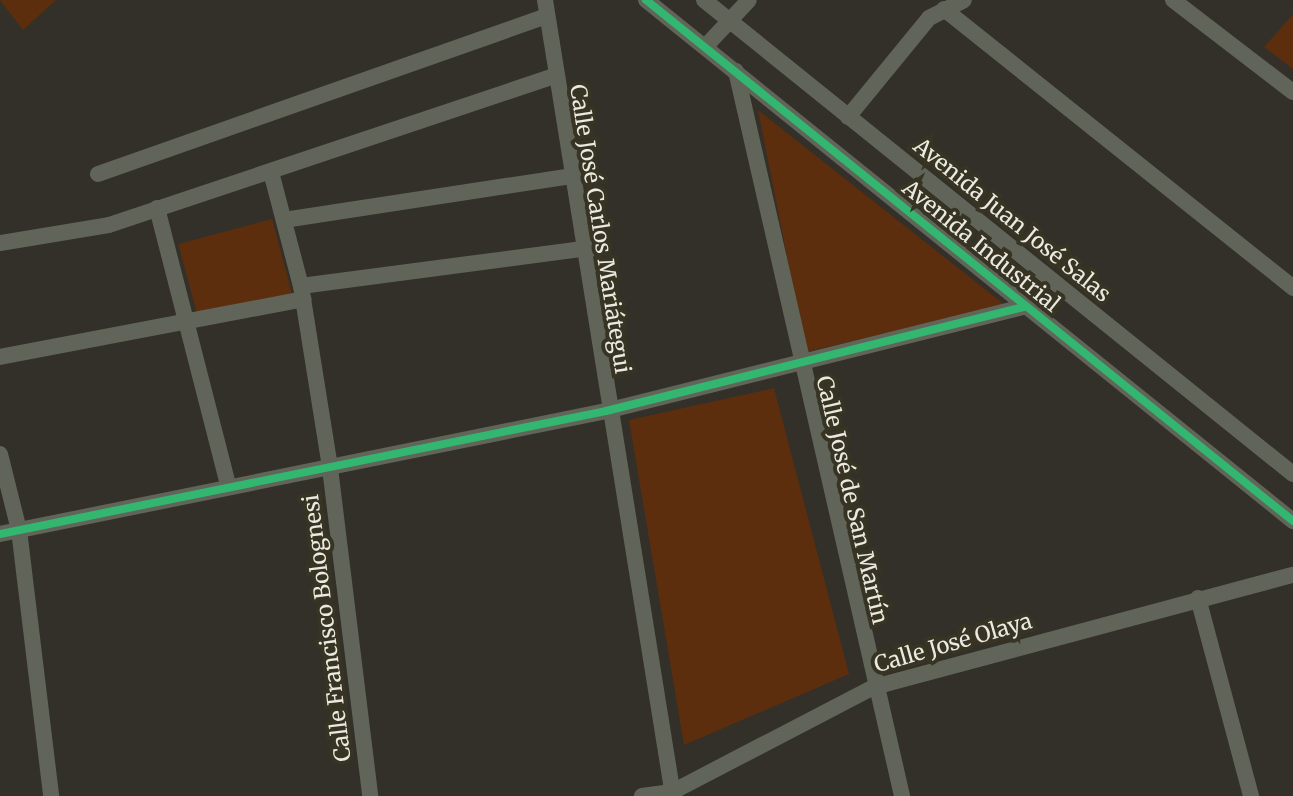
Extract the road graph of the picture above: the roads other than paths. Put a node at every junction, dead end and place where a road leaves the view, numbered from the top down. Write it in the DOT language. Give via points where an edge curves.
graph roads {
  1 [pos="646,0"];
  2 [pos="704,0"];
  3 [pos="749,0"];
  4 [pos="964,0"];
  5 [pos="1173,0"];
  6 [pos="545,8"];
  7 [pos="944,9"];
  8 [pos="731,22"];
  9 [pos="705,47"];
  10 [pos="736,71"];
  11 [pos="554,76"];
  12 [pos="1293,92"];
  13 [pos="848,117"];
  14 [pos="271,172"];
  15 [pos="98,174"];
  16 [pos="570,176"];
  17 [pos="157,208"];
  18 [pos="284,220"];
  19 [pos="0,243"];
  20 [pos="583,249"];
  21 [pos="1293,288"];
  22 [pos="302,292"];
  23 [pos="1026,306"];
  24 [pos="189,319"];
  25 [pos="0,357"];
  26 [pos="799,366"];
  27 [pos="606,411"];
  28 [pos="0,454"];
  29 [pos="1290,466"];
  30 [pos="330,468"];
  31 [pos="228,485"];
  32 [pos="1293,521"];
  33 [pos="19,530"];
  34 [pos="0,534"];
  35 [pos="1293,575"];
  36 [pos="1198,598"];
  37 [pos="874,687"];
  38 [pos="673,794"];
  39 [pos="51,796"];
  40 [pos="370,796"];
  41 [pos="642,796"];
  42 [pos="902,796"];
  43 [pos="1251,796"];
  1 -- 9 [label="street, Avenida Industrial"];
  2 -- 8 [label="street, Avenida Juan José Salas"];
  3 -- 8 [label="street"];
  4 -- 7 [label="street"];
  5 -- 12 [label="street"];
  6 -- 11 [label="street, Calle José Carlos Mariátegui"];
  6 -- 15 [label="street"];
  7 -- 13 [label="street"];
  7 -- 21 [label="street"];
  8 -- 9 [label="street"];
  8 -- 13 [label="street, Avenida Juan José Salas"];
  9 -- 10 [label="street, Avenida Industrial"];
  10 -- 23 [label="street, Avenida Industrial"];
  10 -- 26 [label="street, Calle José de San Martín"];
  11 -- 14 [label="street"];
  11 -- 16 [label="street, Calle José Carlos Mariátegui"];
  13 -- 29 [label="street, Avenida Juan José Salas"];
  14 -- 17 [label="street"];
  14 -- 18 [label="street, Calle Francisco Bolognesi"];
  16 -- 18 [label="street"];
  16 -- 20 [label="street, Calle José Carlos Mariátegui"];
  17 -- 19 [label="street" via="109,225"];
  17 -- 24 [label="street"];
  18 -- 22 [label="street, Calle Francisco Bolognesi"];
  20 -- 22 [label="street"];
  20 -- 27 [label="street, Calle José Carlos Mariátegui"];
  22 -- 24 [label="street"];
  22 -- 30 [label="street, Calle Francisco Bolognesi"];
  23 -- 26 [label="street"];
  23 -- 32 [label="street, Avenida Industrial"];
  24 -- 25 [label="street"];
  24 -- 31 [label="street"];
  26 -- 27 [label="street"];
  26 -- 37 [label="street, Calle José de San Martín"];
  27 -- 30 [label="street"];
  27 -- 38 [label="street, Calle José Carlos Mariátegui"];
  28 -- 33 [label="street"];
  30 -- 31 [label="street"];
  30 -- 40 [label="street, Calle Francisco Bolognesi"];
  31 -- 33 [label="street"];
  33 -- 34 [label="street"];
  33 -- 39 [label="street"];
  35 -- 36 [label="street, Calle José Olaya"];
  36 -- 37 [label="street, Calle José Olaya"];
  36 -- 43 [label="street"];
  37 -- 38 [label="street, Calle José Olaya"];
  37 -- 42 [label="street, Calle José de San Martín"];
  38 -- 41 [label="street, Calle José Olaya"];
}
